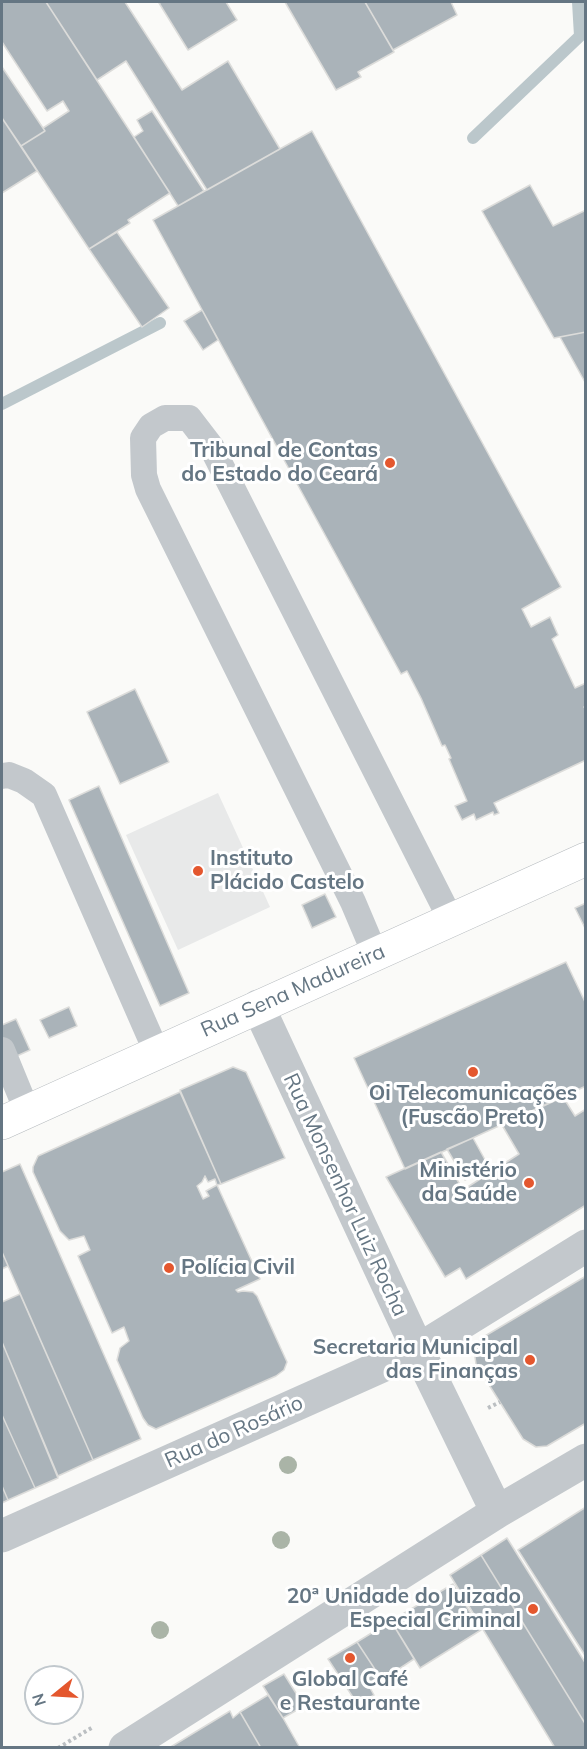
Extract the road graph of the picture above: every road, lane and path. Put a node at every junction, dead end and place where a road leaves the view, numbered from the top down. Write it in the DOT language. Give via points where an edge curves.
graph roads {
  1 [pos="2,776"];
  2 [pos="585,859"];
  3 [pos="451,920"];
  4 [pos="375,954"];
  5 [pos="258,1006"];
  6 [pos="2,1050"];
  7 [pos="157,1053"];
  8 [pos="14,1117"];
  9 [pos="585,1246"];
  10 [pos="418,1350"];
  11 [pos="585,1460"];
  12 [pos="497,1512"];
  13 [pos="2,1536"];
  14 [pos="99,1723"];
  15 [pos="58,1748"];
  16 [pos="125,1748"];
  1 -- 7 [label="lane" via="24,781 44,795"];
  2 -- 3 [label="main road, Rua Sena Madureira"];
  3 -- 4 [label="main road, Rua Sena Madureira"];
  3 -- 4 [label="lane" via="212,448 189,417 165,418 151,426 143,438 148,489"];
  4 -- 5 [label="main road, Rua Sena Madureira"];
  5 -- 7 [label="main road, Rua Sena Madureira"];
  5 -- 10 [label="street, Rua Monsenhor Luiz Rocha"];
  6 -- 8 [label="lane"];
  7 -- 8 [label="main road, Rua Sena Madureira"];
  9 -- 10 [label="street, Rua do Rosário"];
  10 -- 12 [label="street, Rua Monsenhor Luiz Rocha"];
  10 -- 13 [label="street, Rua do Rosário"];
  11 -- 12 [label="street"];
  12 -- 16 [label="street"];
  14 -- 15 [label="path"];
}
